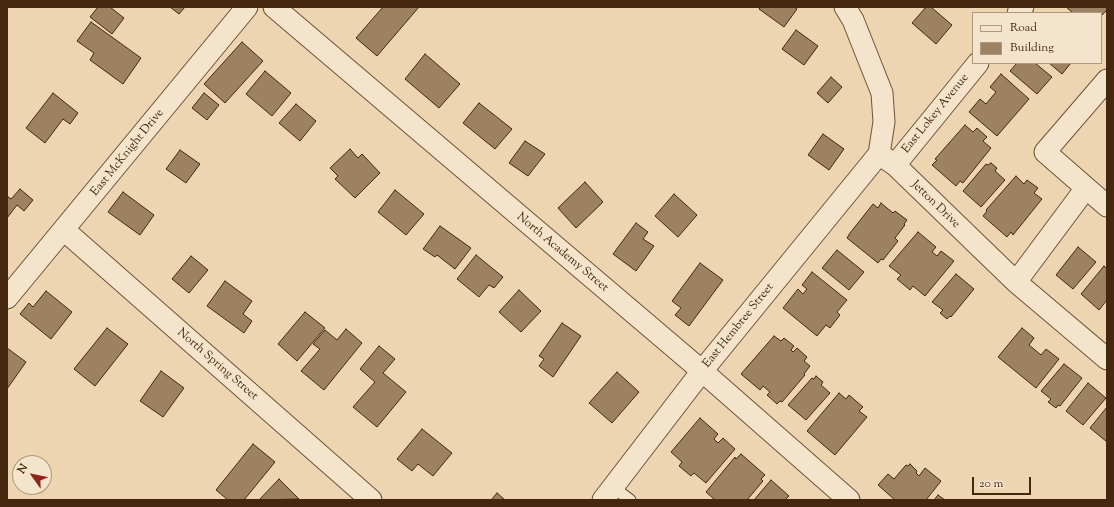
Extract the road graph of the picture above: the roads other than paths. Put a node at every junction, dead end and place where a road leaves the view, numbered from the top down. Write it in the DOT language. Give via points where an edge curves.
graph roads {
  1 [pos="247,7"];
  2 [pos="274,7"];
  3 [pos="845,7"];
  4 [pos="977,64"];
  5 [pos="1107,80"];
  6 [pos="887,159"];
  7 [pos="1086,188"];
  8 [pos="1107,206"];
  9 [pos="64,230"];
  10 [pos="1016,282"];
  11 [pos="7,298"];
  12 [pos="1107,359"];
  13 [pos="702,372"];
  14 [pos="608,493"];
  15 [pos="371,500"];
  16 [pos="630,500"];
  17 [pos="849,500"];
  1 -- 9 [label="street, East McKnight Drive"];
  2 -- 13 [label="street, North Academy Street"];
  3 -- 6 [label="street" via="882,93"];
  4 -- 6 [label="street, East Lokey Avenue"];
  5 -- 7 [label="street" via="1045,152"];
  6 -- 10 [label="street, Jetton Drive"];
  6 -- 13 [label="street, East Hembree Street"];
  7 -- 8 [label="street"];
  7 -- 10 [label="street"];
  9 -- 11 [label="street, East McKnight Drive"];
  9 -- 15 [label="street, North Spring Street"];
  10 -- 12 [label="street, Jetton Drive"];
  13 -- 14 [label="street, East Hembree Street"];
  13 -- 17 [label="street, North Academy Street"];
  14 -- 16 [label="lane"];
}
